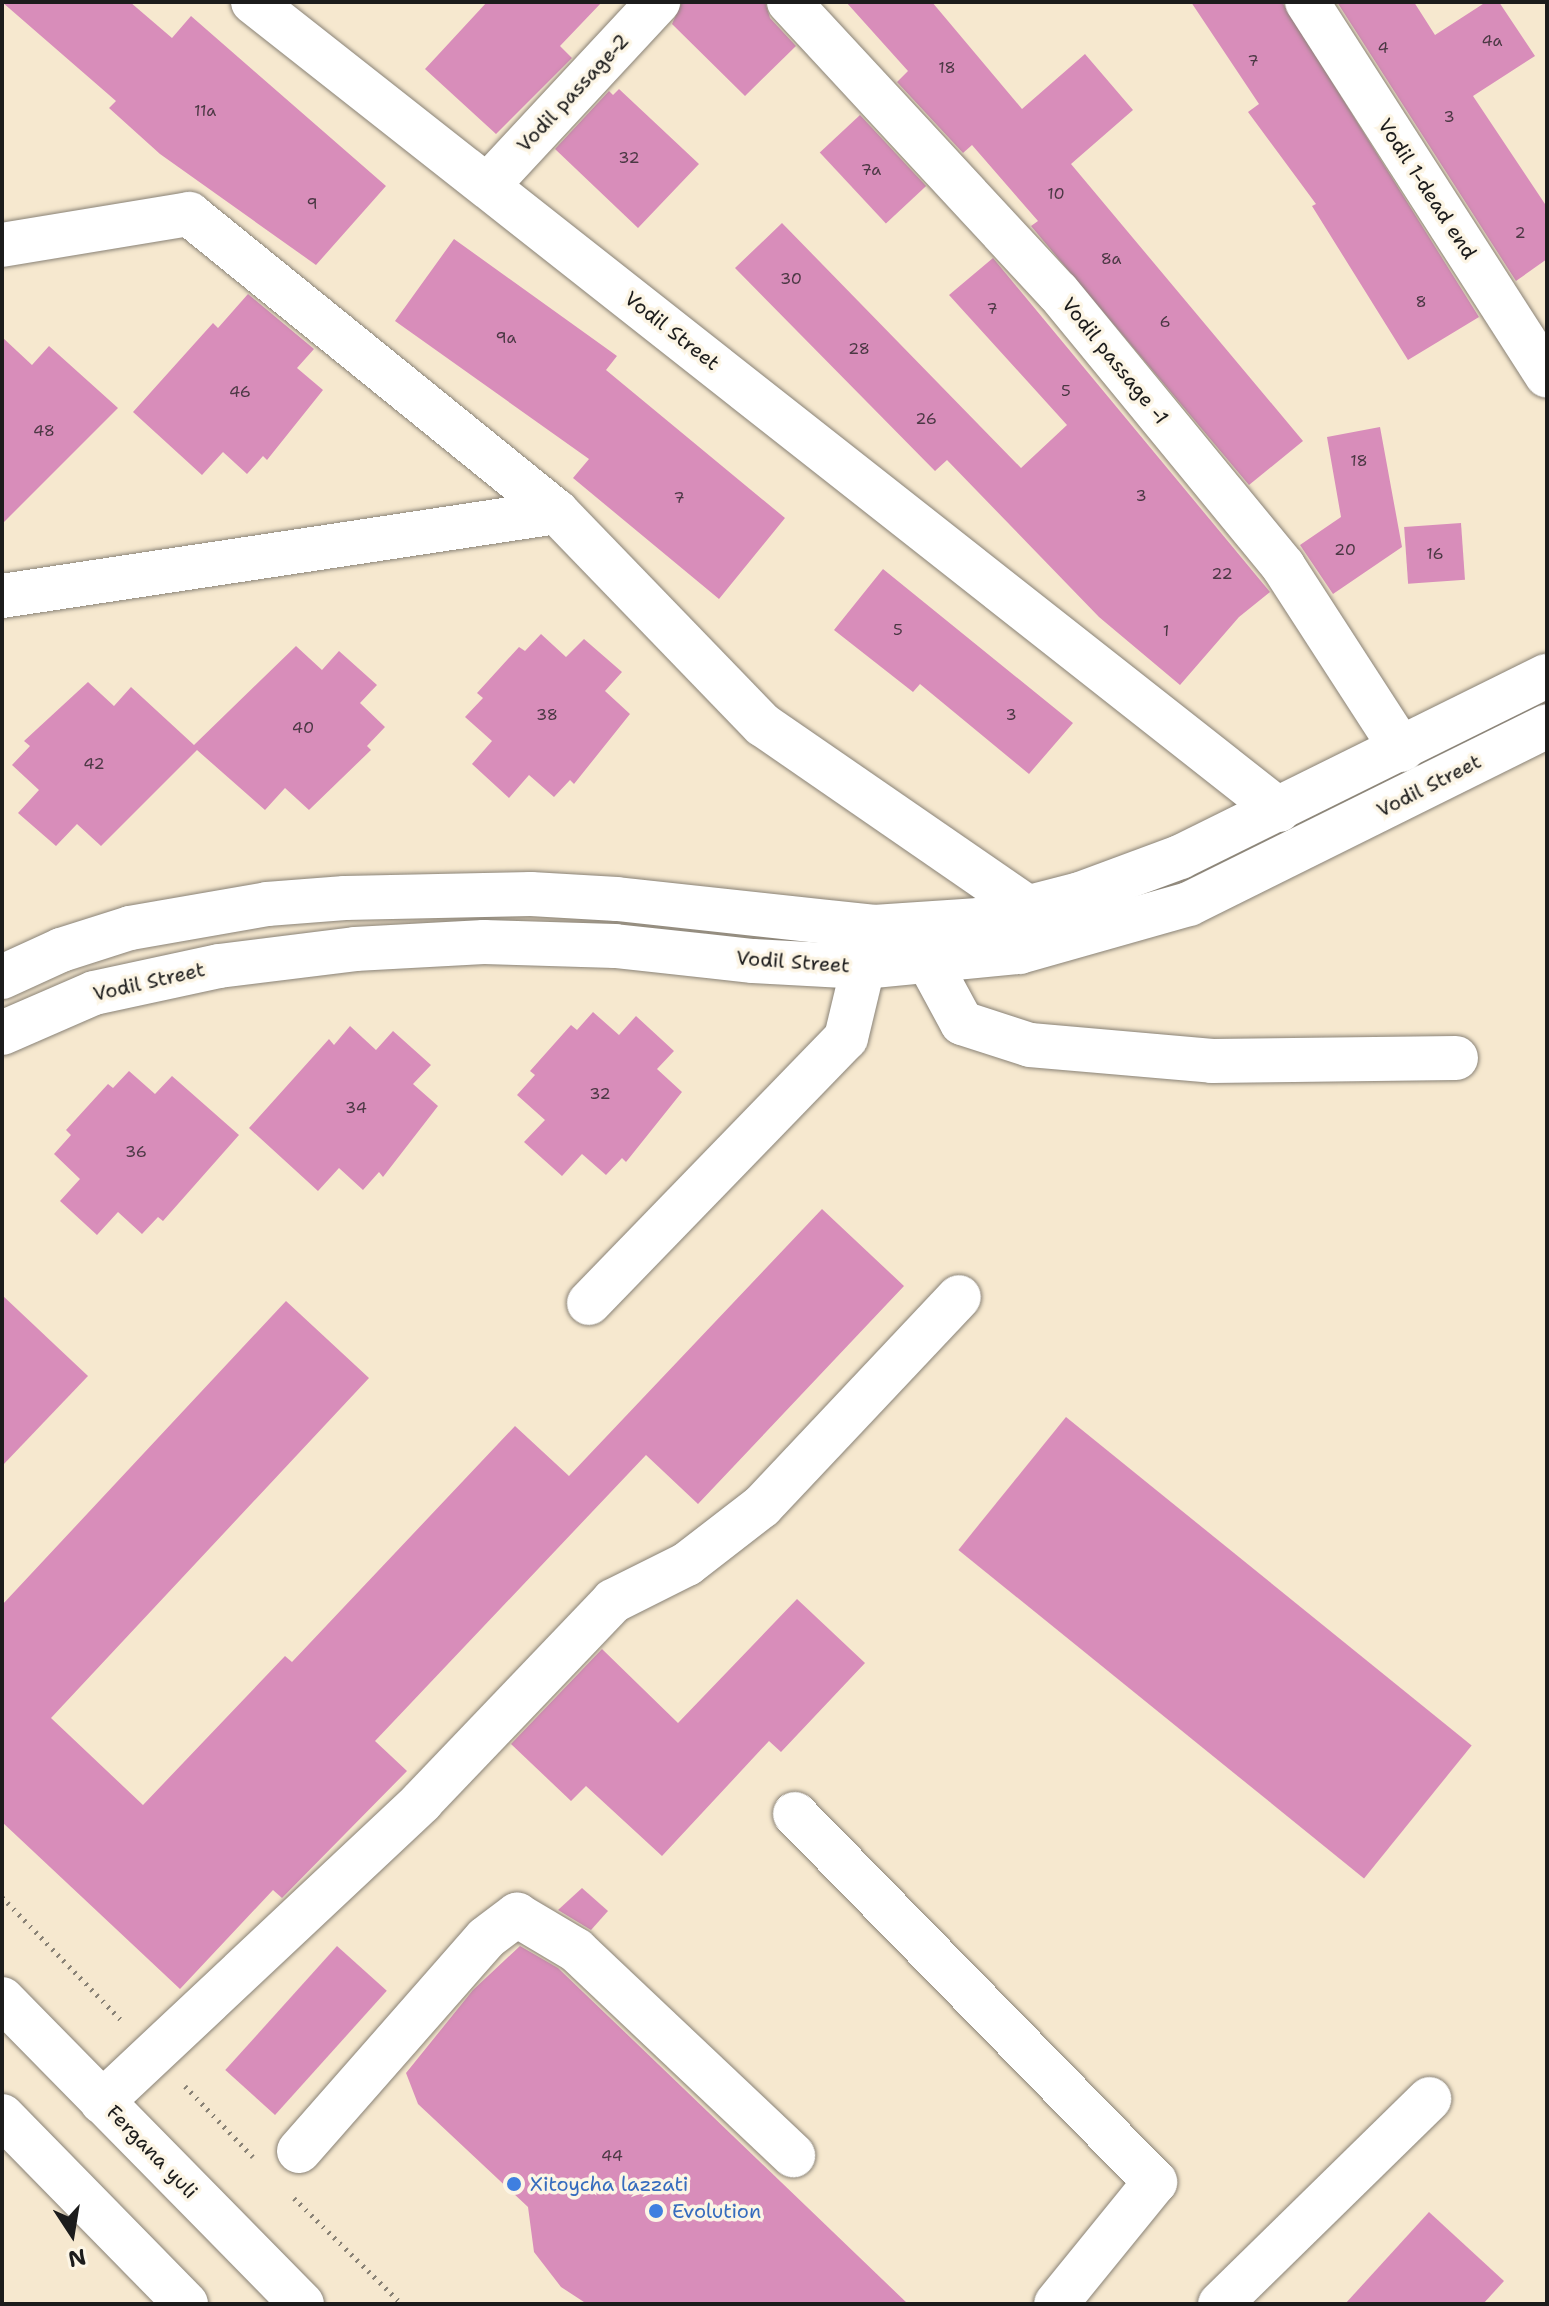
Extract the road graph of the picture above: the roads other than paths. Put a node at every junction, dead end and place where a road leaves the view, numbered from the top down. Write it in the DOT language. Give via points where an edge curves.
graph roads {
  1 [pos="253,2"];
  2 [pos="658,2"];
  3 [pos="789,2"];
  4 [pos="1307,2"];
  5 [pos="488,185"];
  6 [pos="2,245"];
  7 [pos="1547,376"];
  8 [pos="557,512"];
  9 [pos="2,596"];
  10 [pos="1547,676"];
  11 [pos="1547,726"];
  12 [pos="1402,750"];
  13 [pos="1279,810"];
  14 [pos="1030,909"];
  15 [pos="930,964"];
  16 [pos="863,967"];
  17 [pos="2,977"];
  18 [pos="2,1033"];
  19 [pos="1456,1058"];
  20 [pos="959,1297"];
  21 [pos="589,1303"];
  22 [pos="795,1814"];
  23 [pos="2,1999"];
  24 [pos="1429,2099"];
  25 [pos="102,2102"];
  26 [pos="2,2116"];
  27 [pos="793,2155"];
  28 [pos="282,2169"];
  29 [pos="186,2304"];
  30 [pos="302,2304"];
  31 [pos="1056,2304"];
  32 [pos="1220,2304"];
  1 -- 5 [label="street, Vodil Street"];
  2 -- 5 [label="street, Vodil passage-2"];
  3 -- 12 [label="street, Vodil passage -1" via="1058,292 1244,518 1283,566"];
  4 -- 7 [label="street, Vodil 1-dead end"];
  5 -- 13 [label="street, Vodil Street"];
  6 -- 8 [label="street" via="189,214"];
  8 -- 9 [label="street"];
  8 -- 14 [label="street" via="763,725"];
  10 -- 12 [label="street, Vodil Street"];
  11 -- 15 [label="street, Vodil Street" via="1189,904 1062,943"];
  12 -- 13 [label="street, Vodil Street"];
  13 -- 14 [label="street, Vodil Street" via="1130,878"];
  14 -- 17 [label="street, Vodil Street" via="979,920 874,927 589,897 345,898 267,904 130,928 61,950"];
  15 -- 16 [label="street, Vodil Street"];
  15 -- 19 [label="street" via="962,1023 1030,1045 1212,1061"];
  16 -- 18 [label="street, Vodil Street" via="615,946 484,942 355,949 232,964 125,985"];
  16 -- 21 [label="street" via="846,1038"];
  20 -- 25 [label="street" via="762,1506 687,1564 613,1601 422,1801"];
  22 -- 31 [label="street" via="1155,2182"];
  23 -- 25 [label="street, Fergana yuli"];
  24 -- 32 [label="street"];
  25 -- 30 [label="street, Fergana yuli"];
  26 -- 29 [label="street"];
  27 -- 28 [label="street" via="576,1950 517,1915 486,1938"];
}
